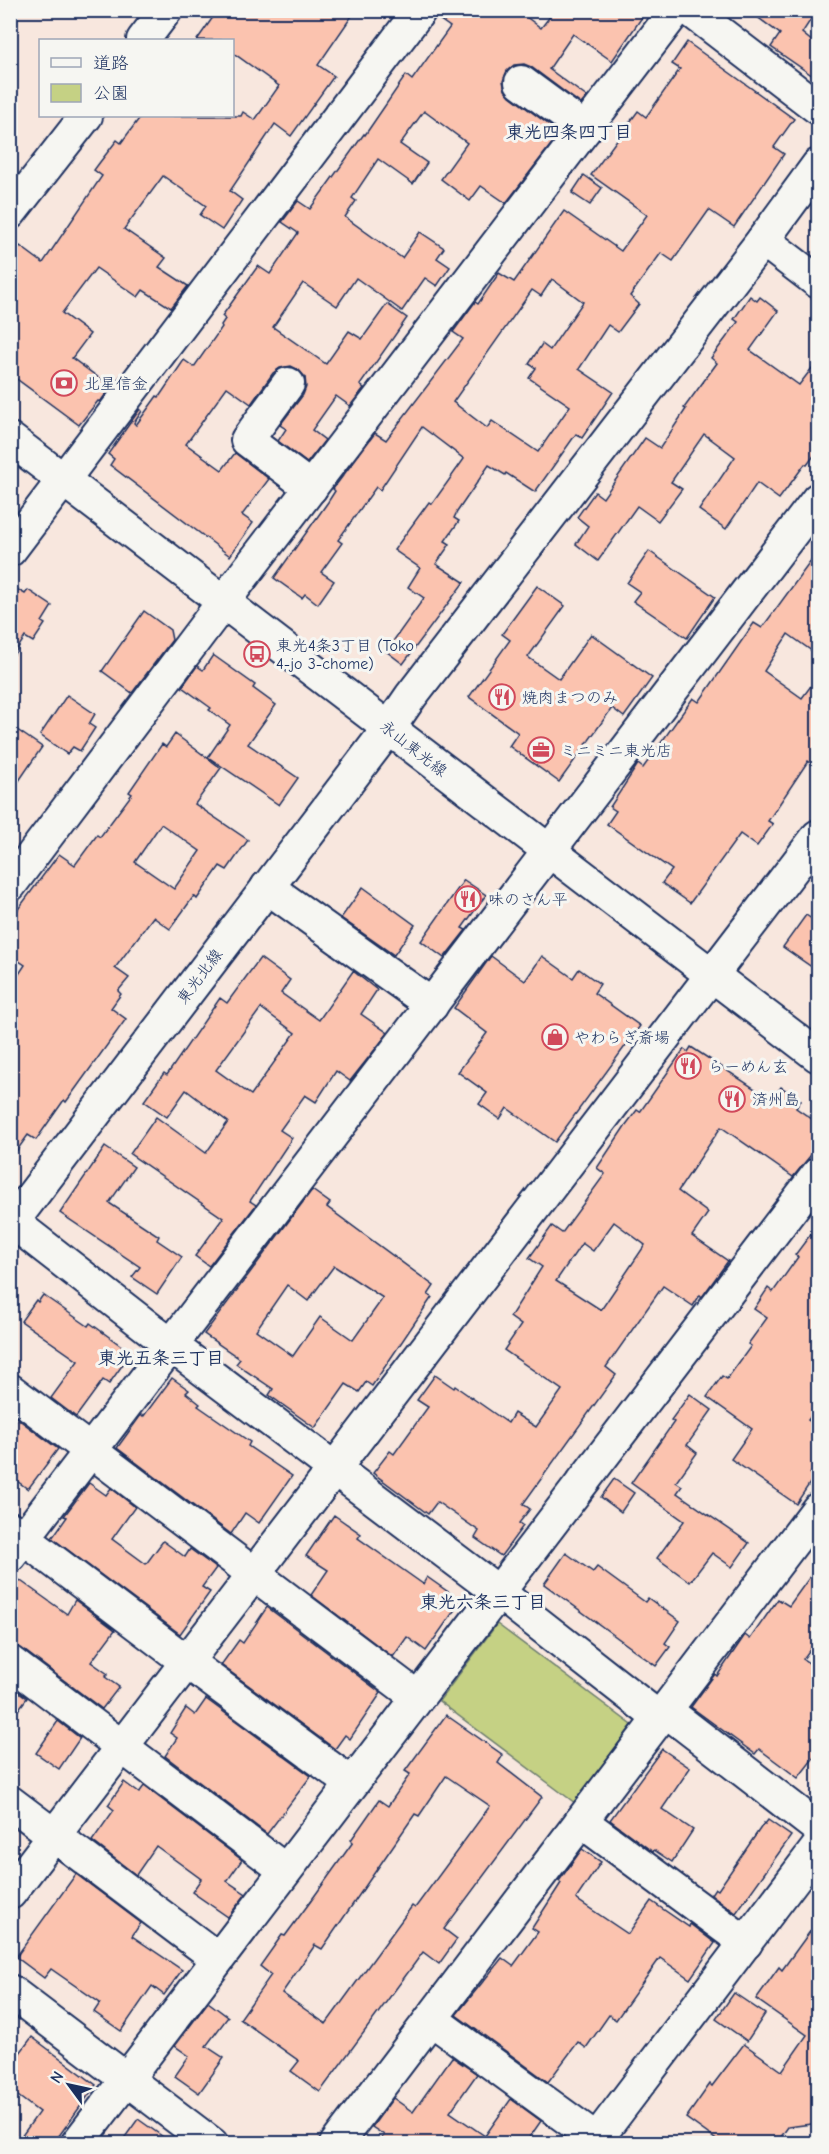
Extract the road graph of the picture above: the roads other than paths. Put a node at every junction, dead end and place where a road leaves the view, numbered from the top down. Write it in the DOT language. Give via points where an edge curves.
graph roads {
  1 [pos="166,10"];
  2 [pos="420,10"];
  3 [pos="676,10"];
  4 [pos="690,10"];
  5 [pos="144,39"];
  6 [pos="521,82"];
  7 [pos="819,108"];
  8 [pos="85,117"];
  9 [pos="585,129"];
  10 [pos="819,165"];
  11 [pos="10,213"];
  12 [pos="764,240"];
  13 [pos="819,282"];
  14 [pos="288,384"];
  15 [pos="10,440"];
  16 [pos="63,481"];
  17 [pos="311,488"];
  18 [pos="819,499"];
  19 [pos="10,550"];
  20 [pos="225,601"];
  21 [pos="389,728"];
  22 [pos="819,836"];
  23 [pos="549,852"];
  24 [pos="10,885"];
  25 [pos="267,887"];
  26 [pos="712,975"];
  27 [pos="432,1005"];
  28 [pos="819,1056"];
  29 [pos="819,1174"];
  30 [pos="11,1223"];
  31 [pos="172,1346"];
  32 [pos="10,1390"];
  33 [pos="91,1451"];
  34 [pos="335,1469"];
  35 [pos="819,1509"];
  36 [pos="15,1541"];
  37 [pos="255,1574"];
  38 [pos="498,1592"];
  39 [pos="10,1662"];
  40 [pos="187,1662"];
  41 [pos="417,1697"];
  42 [pos="662,1714"];
  43 [pos="122,1746"];
  44 [pos="351,1783"];
  45 [pos="10,1802"];
  46 [pos="581,1821"];
  47 [pos="819,1828"];
  48 [pos="54,1835"];
  49 [pos="819,1847"];
  50 [pos="285,1870"];
  51 [pos="10,1893"];
  52 [pos="746,1943"];
  53 [pos="217,1958"];
  54 [pos="10,1991"];
  55 [pos="430,2019"];
  56 [pos="127,2078"];
  57 [pos="594,2141"];
  58 [pos="77,2144"];
  59 [pos="212,2144"];
  60 [pos="336,2144"];
  1 -- 5 [label="street"];
  2 -- 16 [label="street"];
  3 -- 9 [label="street"];
  4 -- 7 [label="street"];
  6 -- 9 [label="street"];
  8 -- 11 [label="street"];
  9 -- 17 [label="street"];
  10 -- 12 [label="street, 東光北線"];
  12 -- 13 [label="street"];
  12 -- 21 [label="street, 東光北線"];
  14 -- 17 [label="street" via="247,440"];
  15 -- 16 [label="street, 永山東光線"];
  16 -- 19 [label="street"];
  16 -- 20 [label="street, 永山東光線"];
  17 -- 20 [label="street"];
  18 -- 23 [label="street"];
  20 -- 21 [label="street, 永山東光線"];
  20 -- 24 [label="street"];
  21 -- 23 [label="street, 永山東光線"];
  21 -- 25 [label="street, 東光北線"];
  22 -- 26 [label="street"];
  23 -- 26 [label="street, 永山東光線"];
  23 -- 27 [label="street"];
  25 -- 27 [label="street"];
  25 -- 30 [label="street, 東光北線"];
  26 -- 28 [label="street, 永山東光線"];
  26 -- 34 [label="street"];
  27 -- 31 [label="street"];
  29 -- 38 [label="street"];
  30 -- 31 [label="street"];
  31 -- 33 [label="street"];
  31 -- 34 [label="street"];
  32 -- 33 [label="street"];
  33 -- 36 [label="street"];
  33 -- 37 [label="street"];
  34 -- 37 [label="street"];
  34 -- 38 [label="street"];
  35 -- 42 [label="street"];
  36 -- 40 [label="street"];
  37 -- 40 [label="street"];
  37 -- 41 [label="street"];
  38 -- 41 [label="street"];
  38 -- 42 [label="street"];
  39 -- 43 [label="street"];
  40 -- 43 [label="street"];
  40 -- 44 [label="street"];
  41 -- 44 [label="street"];
  42 -- 46 [label="street"];
  42 -- 47 [label="street"];
  43 -- 48 [label="street"];
  43 -- 50 [label="street"];
  44 -- 50 [label="street"];
  45 -- 48 [label="street"];
  46 -- 52 [label="street"];
  46 -- 55 [label="street"];
  48 -- 51 [label="street"];
  48 -- 53 [label="street"];
  49 -- 52 [label="street"];
  50 -- 53 [label="street"];
  52 -- 57 [label="street"];
  53 -- 56 [label="street"];
  54 -- 56 [label="street"];
  55 -- 57 [label="street"];
  55 -- 60 [label="street"];
  56 -- 58 [label="street"];
  56 -- 59 [label="street"];
}
